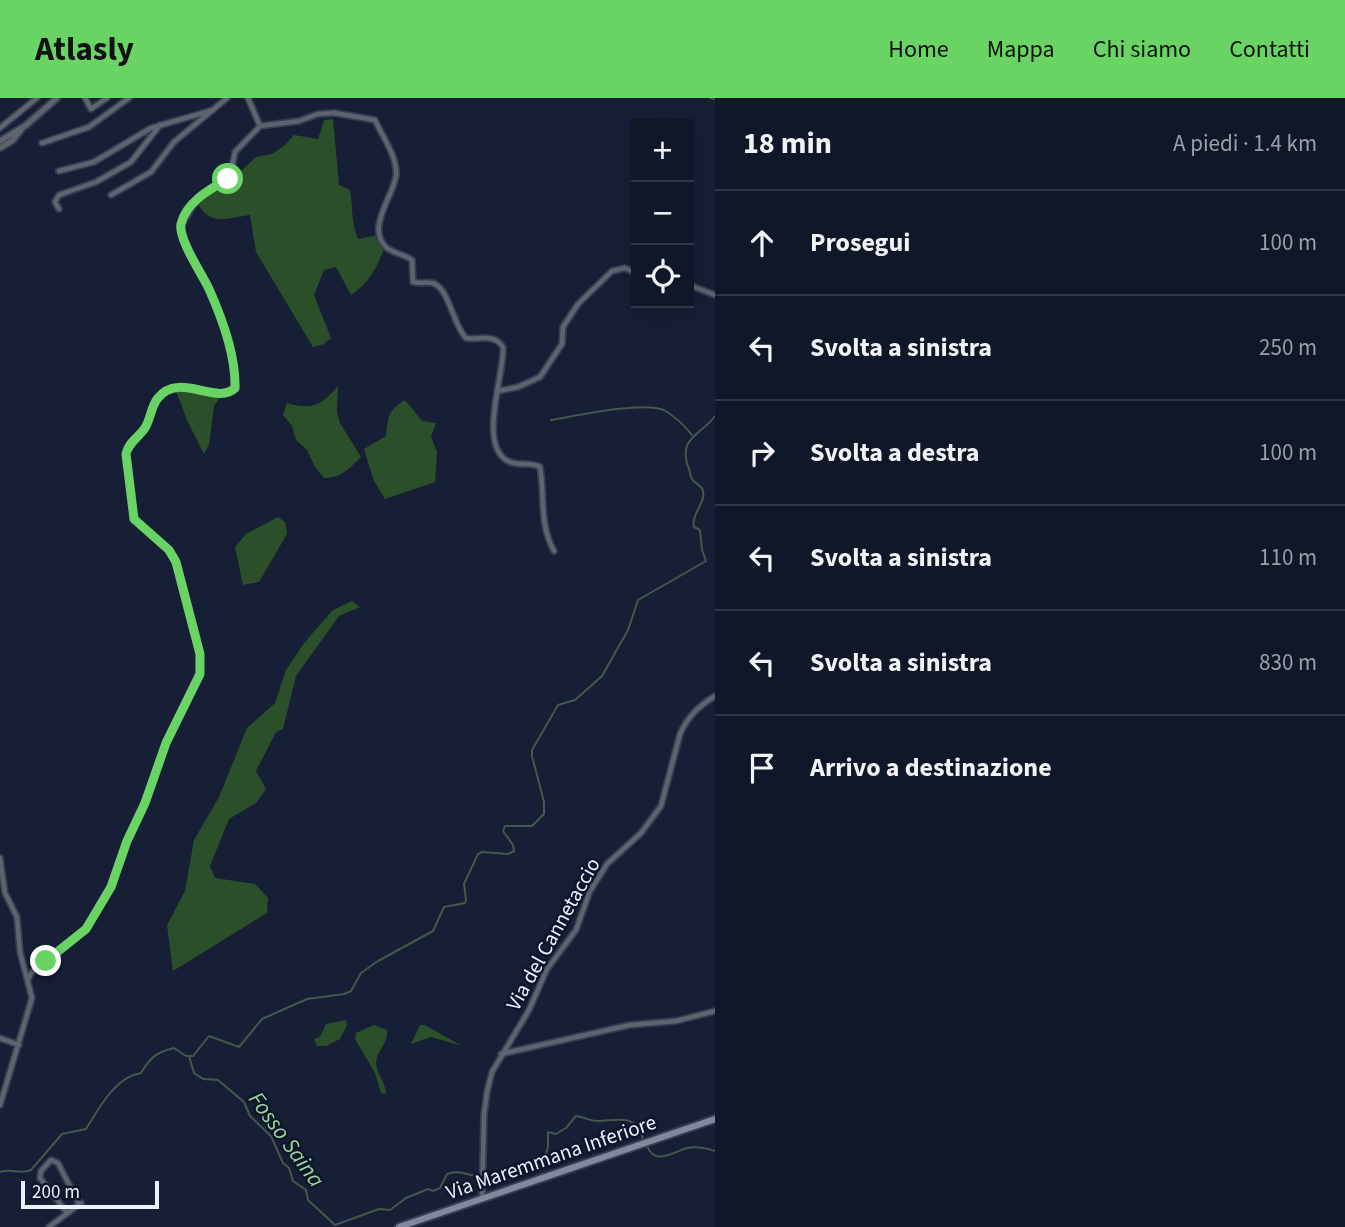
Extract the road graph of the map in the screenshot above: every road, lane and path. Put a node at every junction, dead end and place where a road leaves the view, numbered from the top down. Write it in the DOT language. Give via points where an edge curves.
graph roads {
  1 [pos="37,98"];
  2 [pos="57,98"];
  3 [pos="85,98"];
  4 [pos="107,98"];
  5 [pos="129,98"];
  6 [pos="227,98"];
  7 [pos="248,98"];
  8 [pos="213,110"];
  9 [pos="161,125"];
  10 [pos="260,126"];
  11 [pos="24,127"];
  12 [pos="0,128"];
  13 [pos="0,141"];
  14 [pos="42,143"];
  15 [pos="0,148"];
  16 [pos="59,171"];
  17 [pos="111,195"];
  18 [pos="59,209"];
  19 [pos="631,271"];
  20 [pos="694,287"];
  21 [pos="715,295"];
  22 [pos="498,391"];
  23 [pos="554,551"];
  24 [pos="715,696"];
  25 [pos="0,858"];
  26 [pos="28,980"];
  27 [pos="715,1011"];
  28 [pos="0,1038"];
  29 [pos="19,1045"];
  30 [pos="502,1054"];
  31 [pos="9,1079"];
  32 [pos="0,1083"];
  33 [pos="0,1105"];
  34 [pos="715,1119"];
  35 [pos="482,1199"];
  36 [pos="67,1213"];
  37 [pos="49,1227"];
  38 [pos="399,1227"];
  1 -- 12 [label="street"];
  2 -- 11 [label="street"];
  3 -- 4 [label="street" via="91,109"];
  5 -- 14 [label="street" via="89,127"];
  6 -- 8 [label="street"];
  7 -- 10 [label="street"];
  8 -- 9 [label="street"];
  8 -- 17 [label="street" via="174,142 151,173"];
  9 -- 16 [label="street" via="94,162"];
  9 -- 18 [label="street" via="131,162 96,182 59,195 55,202"];
  10 -- 22 [label="street" via="335,113 375,120 396,174 381,216 381,239 389,249 412,260 413,282 440,288 460,333 501,343"];
  10 -- 26 [label="street" via="235,152 230,177 198,198 181,225 228,341 235,388 230,393 184,387 166,391 156,399 145,428 126,452 133,517 176,562 200,654 200,674 166,743 102,903 86,929"];
  11 -- 13 [label="street"];
  11 -- 15 [label="street"];
  19 -- 22 [label="street" via="612,271 578,304 563,327 562,344 540,377"];
  20 -- 21 [label="street"];
  22 -- 23 [label="street" via="493,409 495,439 508,461 540,467 546,537"];
  24 -- 30 [label="street, Via del Cannetaccio" via="693,711 684,724 661,806 641,833 607,864 590,891 576,930 547,969"];
  25 -- 26 [label="street"];
  26 -- 29 [label="street" via="32,1002"];
  27 -- 30 [label="street"];
  28 -- 29 [label="street"];
  29 -- 31 [label="street"];
  30 -- 35 [label="street, Via del Cannetaccio" via="486,1092"];
  31 -- 32 [label="street"];
  31 -- 33 [label="street"];
  34 -- 35 [label="main road, Via Maremmana Inferiore"];
  35 -- 38 [label="main road, Via Maremmana Inferiore"];
  36 -- 36 [label="street" via="40,1177 51,1160 58,1163 80,1203"];
  36 -- 37 [label="street"];
}
